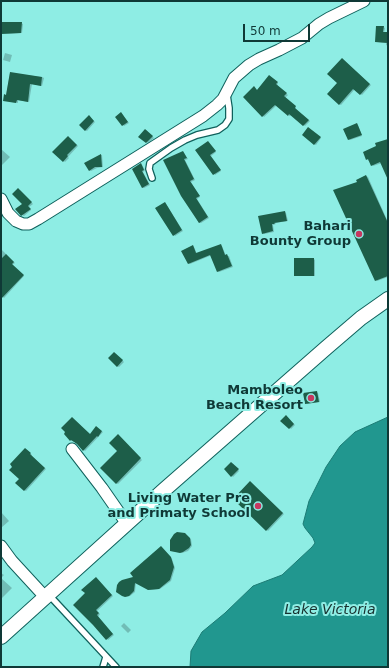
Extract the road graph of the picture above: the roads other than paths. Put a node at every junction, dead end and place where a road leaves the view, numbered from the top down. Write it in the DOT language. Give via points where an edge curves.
graph roads {
  1 [pos="364,1"];
  2 [pos="226,93"];
  3 [pos="152,178"];
  4 [pos="1,199"];
  5 [pos="388,299"];
  6 [pos="72,448"];
  7 [pos="127,524"];
  8 [pos="1,546"];
  9 [pos="47,596"];
  10 [pos="1,637"];
  11 [pos="106,656"];
  12 [pos="103,667"];
  13 [pos="116,667"];
  1 -- 2 [label="street" via="329,18 302,38 249,65 234,78"];
  2 -- 3 [label="lane" via="229,118 225,125 218,130 185,140 150,163"];
  2 -- 4 [label="street" via="217,105 203,116 29,224 16,221 8,213"];
  5 -- 7 [label="street" via="326,348"];
  6 -- 7 [label="street"];
  7 -- 9 [label="street"];
  8 -- 9 [label="street" via="12,561"];
  9 -- 10 [label="street"];
  9 -- 11 [label="lane"];
  11 -- 12 [label="lane"];
  11 -- 13 [label="lane"];
}
